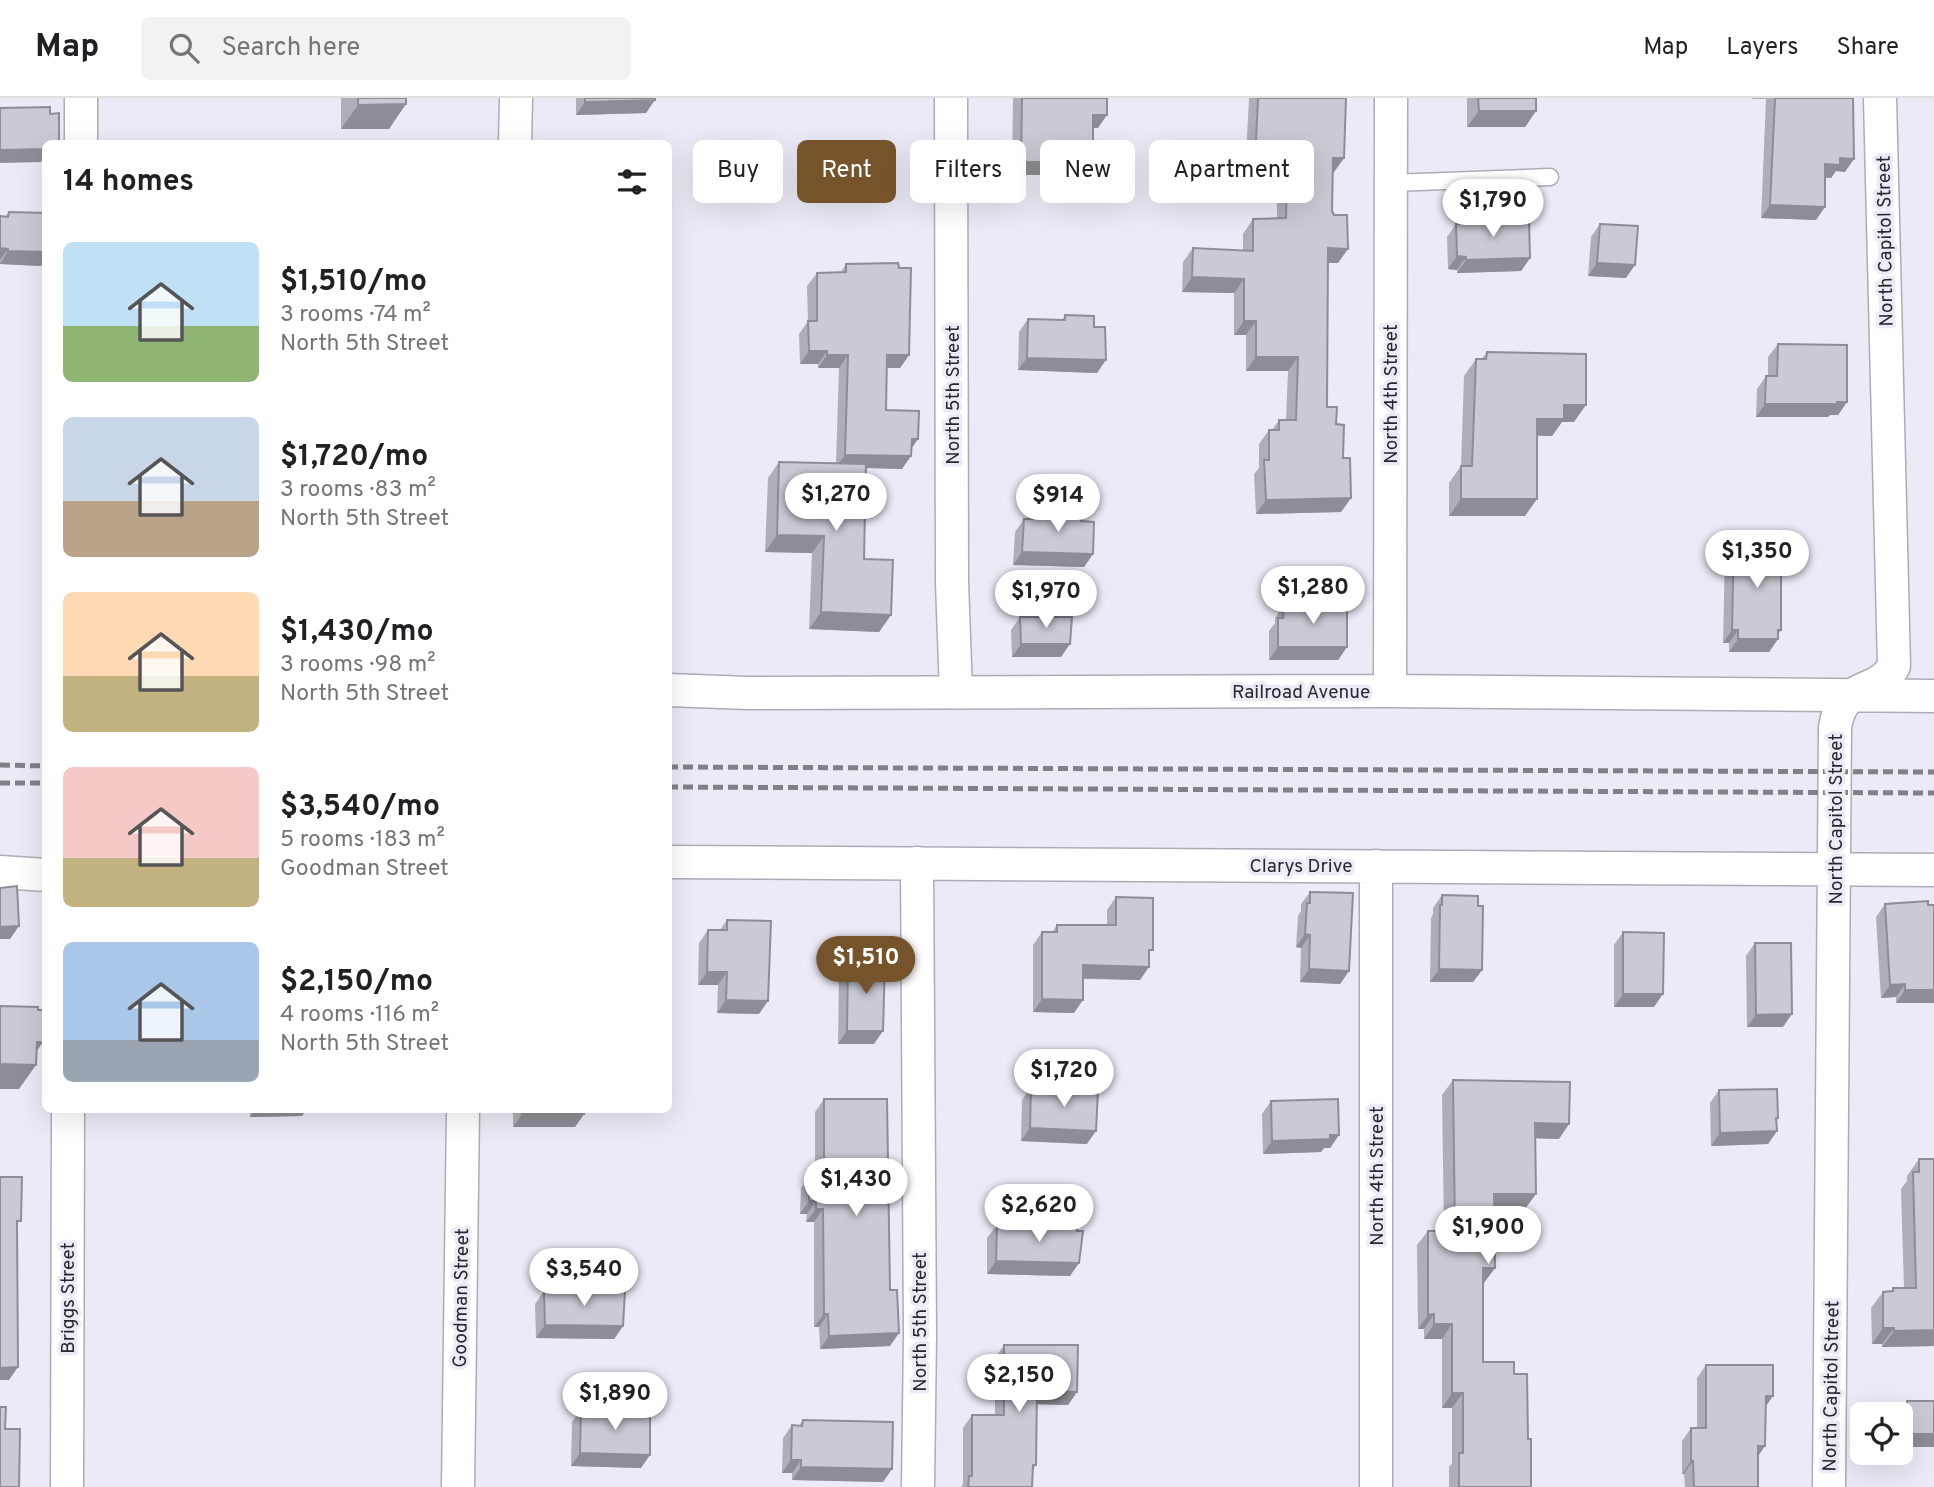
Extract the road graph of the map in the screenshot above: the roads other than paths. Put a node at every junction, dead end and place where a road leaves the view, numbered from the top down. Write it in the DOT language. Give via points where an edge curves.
graph roads {
  1 [pos="81,98"];
  2 [pos="516,98"];
  3 [pos="951,98"];
  4 [pos="1391,98"];
  5 [pos="1880,98"];
  6 [pos="81,140"];
  7 [pos="516,140"];
  8 [pos="1549,177"];
  9 [pos="1391,183"];
  10 [pos="672,690"];
  11 [pos="1390,691"];
  12 [pos="956,692"];
  13 [pos="1850,695"];
  14 [pos="1934,696"];
  15 [pos="672,862"];
  16 [pos="917,863"];
  17 [pos="1376,866"];
  18 [pos="1835,870"];
  19 [pos="1934,870"];
  20 [pos="0,872"];
  21 [pos="42,875"];
  22 [pos="68,1113"];
  23 [pos="463,1113"];
  24 [pos="67,1487"];
  25 [pos="458,1487"];
  26 [pos="918,1487"];
  27 [pos="1376,1487"];
  28 [pos="1829,1487"];
  1 -- 6 [label="street"];
  2 -- 7 [label="street"];
  3 -- 12 [label="street, North 5th Street"];
  4 -- 9 [label="street, North 4th Street"];
  5 -- 13 [label="street, North Capitol Street" via="1894,666 1887,678"];
  8 -- 9 [label="lane"];
  9 -- 11 [label="street, North 4th Street"];
  10 -- 12 [label="street, Railroad Avenue"];
  11 -- 12 [label="street, Railroad Avenue"];
  11 -- 13 [label="street, Railroad Avenue"];
  13 -- 14 [label="street, Railroad Avenue"];
  13 -- 18 [label="street, North Capitol Street" via="1835,727"];
  15 -- 16 [label="street, Clarys Drive"];
  16 -- 17 [label="street, Clarys Drive"];
  16 -- 26 [label="street, North 5th Street"];
  17 -- 18 [label="street, Clarys Drive"];
  17 -- 27 [label="street, North 4th Street"];
  18 -- 19 [label="street, Clarys Drive"];
  18 -- 28 [label="street, North Capitol Street"];
  20 -- 21 [label="street"];
  22 -- 24 [label="street, Briggs Street"];
  23 -- 25 [label="street, Goodman Street"];
}
